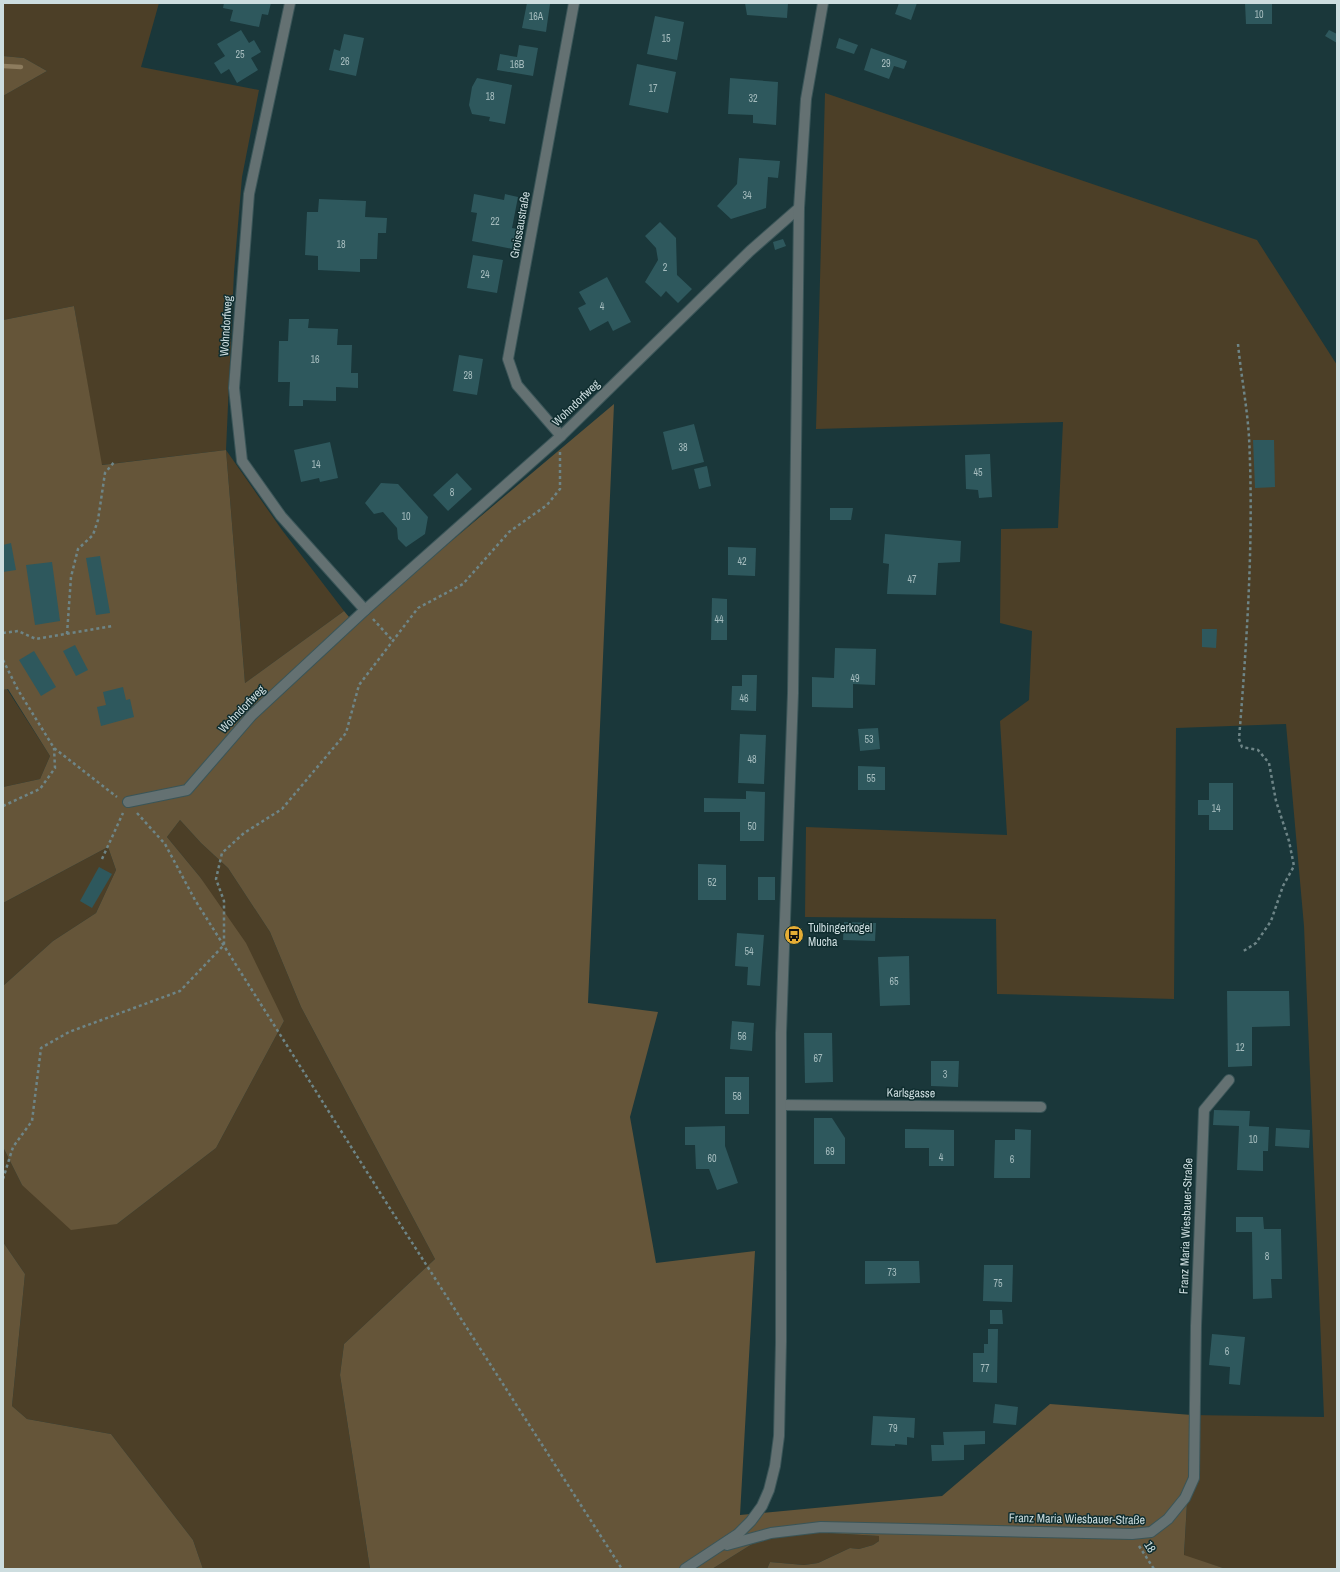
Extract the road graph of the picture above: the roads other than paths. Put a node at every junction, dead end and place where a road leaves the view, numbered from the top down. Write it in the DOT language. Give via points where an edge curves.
graph roads {
  1 [pos="290,3"];
  2 [pos="574,3"];
  3 [pos="823,3"];
  4 [pos="799,208"];
  5 [pos="561,436"];
  6 [pos="365,610"];
  7 [pos="128,802"];
  8 [pos="1229,1080"];
  9 [pos="780,1105"];
  10 [pos="1041,1107"];
  11 [pos="720,1547"];
  12 [pos="685,1569"];
  1 -- 6 [label="street, Wohndorfweg" via="249,194 234,388 242,461 282,516"];
  2 -- 5 [label="street, Groissaustraße" via="508,359 517,385"];
  3 -- 4 [label="street" via="806,99"];
  4 -- 5 [label="street, Wohndorfweg" via="750,251"];
  4 -- 9 [label="street" via="793,693"];
  5 -- 6 [label="street, Wohndorfweg"];
  6 -- 7 [label="street, Wohndorfweg" via="252,715 187,790"];
  8 -- 11 [label="street, Franz Maria Wiesbauer-Straße" via="1204,1110 1196,1326 1194,1478 1185,1498 1168,1519 1151,1532 1132,1534 821,1527 771,1533"];
  9 -- 10 [label="street, Karlsgasse"];
  9 -- 11 [label="street" via="781,1350 779,1436 775,1466 762,1506 738,1534"];
  11 -- 12 [label="street"];
}
